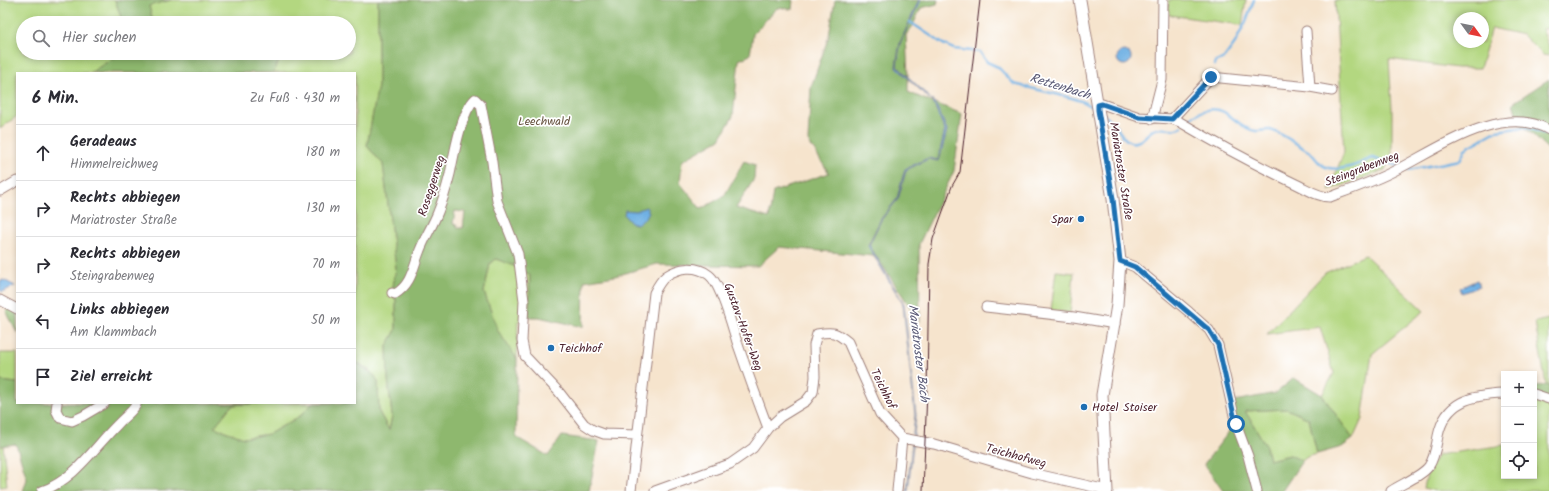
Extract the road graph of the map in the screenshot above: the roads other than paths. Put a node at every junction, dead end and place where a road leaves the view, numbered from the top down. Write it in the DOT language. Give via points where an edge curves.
graph roads {
  1 [pos="1080,0"];
  2 [pos="1163,0"];
  3 [pos="1306,31"];
  4 [pos="1310,87"];
  5 [pos="1332,91"];
  6 [pos="1099,111"];
  7 [pos="1152,118"];
  8 [pos="1176,120"];
  9 [pos="1549,130"];
  10 [pos="16,182"];
  11 [pos="0,191"];
  12 [pos="1120,261"];
  13 [pos="392,293"];
  14 [pos="0,300"];
  15 [pos="986,307"];
  16 [pos="16,308"];
  17 [pos="1114,324"];
  18 [pos="1501,394"];
  19 [pos="1537,395"];
  20 [pos="1549,399"];
  21 [pos="57,404"];
  22 [pos="103,404"];
  23 [pos="136,404"];
  24 [pos="768,428"];
  25 [pos="638,435"];
  26 [pos="905,439"];
  27 [pos="42,491"];
  28 [pos="631,491"];
  29 [pos="655,491"];
  30 [pos="897,491"];
  31 [pos="1107,491"];
  32 [pos="1257,491"];
  33 [pos="1391,491"];
  1 -- 6 [label="main road, Mariatroster Straße"];
  2 -- 7 [label="street" via="1162,80"];
  3 -- 4 [label="street"];
  4 -- 5 [label="street"];
  4 -- 8 [label="street" via="1211,77"];
  6 -- 7 [label="street, Steingrabenweg" via="1102,104 1128,114"];
  6 -- 12 [label="main road, Mariatroster Straße"];
  7 -- 8 [label="street, Steingrabenweg"];
  8 -- 9 [label="street, Steingrabenweg" via="1276,175 1326,197 1402,167 1420,156 1487,126 1528,122"];
  10 -- 11 [label="street"];
  12 -- 17 [label="main road, Mariatroster Straße"];
  12 -- 32 [label="street" via="1135,267 1189,312 1209,330 1218,345 1236,424"];
  13 -- 25 [label="street, Roseggerweg" via="401,290 414,270 419,251 438,213 464,120 475,99 481,105 497,200 518,254 524,301 522,341 525,356 559,392 584,424 604,434"];
  14 -- 16 [label="street"];
  15 -- 17 [label="street"];
  17 -- 31 [label="main road, Mariatroster Straße" via="1102,395"];
  18 -- 33 [label="street" via="1476,397 1457,404 1443,421 1429,466"];
  19 -- 20 [label="street"];
  21 -- 22 [label="street" via="56,410 60,418 72,421"];
  23 -- 27 [label="street" via="131,413 117,424 70,476"];
  24 -- 25 [label="street, Gustav-Hofer-Weg" via="717,286 710,275 698,269 684,268 666,276 654,293"];
  24 -- 26 [label="street, Teichhof" via="780,417 806,401 813,392 814,345 817,334 830,331 848,342 880,414"];
  24 -- 29 [label="street, Teichhof" via="753,448 730,464"];
  25 -- 28 [label="street"];
  26 -- 30 [label="street"];
  26 -- 31 [label="street, Teichhofweg"];
}
